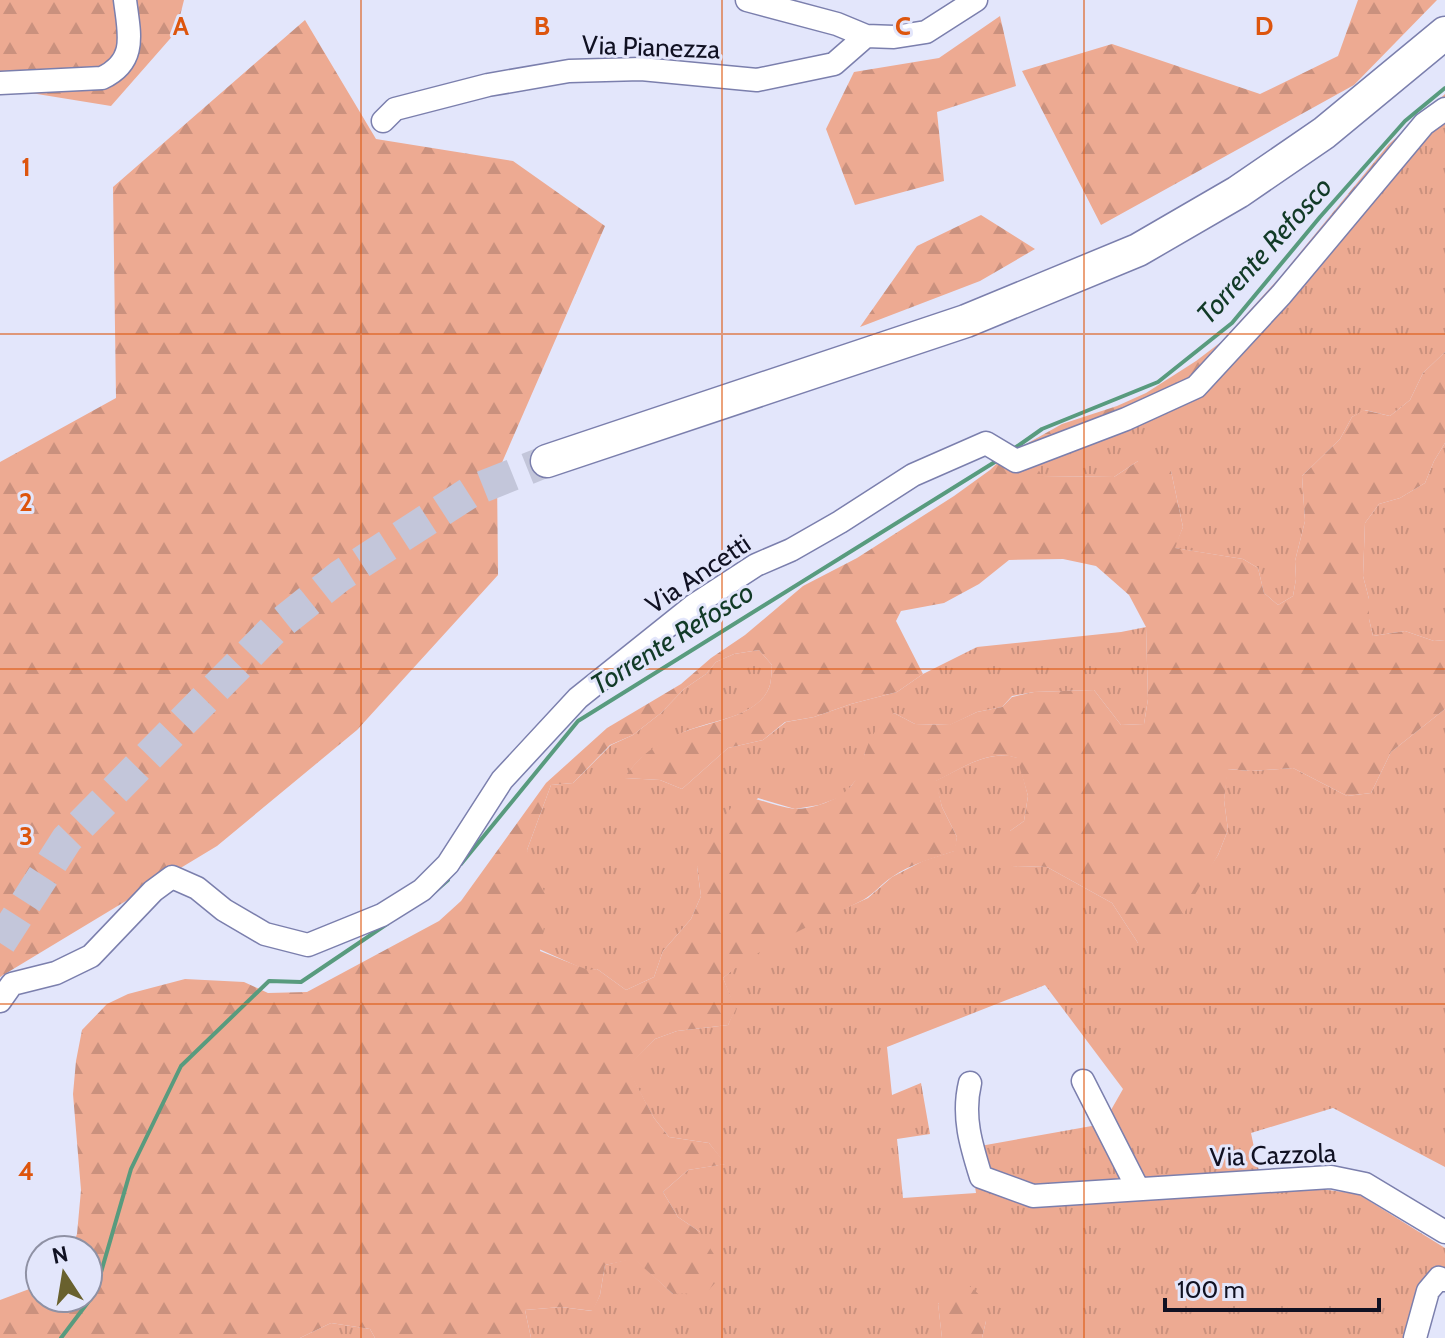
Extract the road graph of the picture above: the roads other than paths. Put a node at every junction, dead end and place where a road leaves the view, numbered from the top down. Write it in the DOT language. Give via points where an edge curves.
graph roads {
  1 [pos="125,0"];
  2 [pos="747,0"];
  3 [pos="976,0"];
  4 [pos="1445,33"];
  5 [pos="866,36"];
  6 [pos="0,83"];
  7 [pos="1445,109"];
  8 [pos="383,121"];
  9 [pos="547,461"];
  10 [pos="0,1001"];
  11 [pos="1083,1081"];
  12 [pos="970,1083"];
  13 [pos="1138,1189"];
  14 [pos="1445,1232"];
  15 [pos="1445,1280"];
  16 [pos="1415,1338"];
  1 -- 6 [label="street" via="129,43 114,72 102,78"];
  2 -- 5 [label="street"];
  3 -- 5 [label="street" via="926,32"];
  4 -- 9 [label="highway" via="1324,133 1238,192 1138,250 966,321"];
  5 -- 8 [label="street, Via Pianezza" via="834,64 757,80 641,69 569,71 395,109"];
  7 -- 10 [label="street, Via Ancetti" via="1424,124 1196,387 1016,461 986,443 913,475 731,581 578,698 502,780 448,864 422,890 382,915 308,945 265,934 172,877 91,956 56,973 12,984"];
  11 -- 13 [label="street"];
  12 -- 13 [label="street, Via Cazzola" via="965,1103 981,1177 1033,1196"];
  13 -- 14 [label="street, Via Cazzola" via="1331,1177 1365,1184"];
  15 -- 16 [label="street" via="1439,1278 1428,1291"];
}
